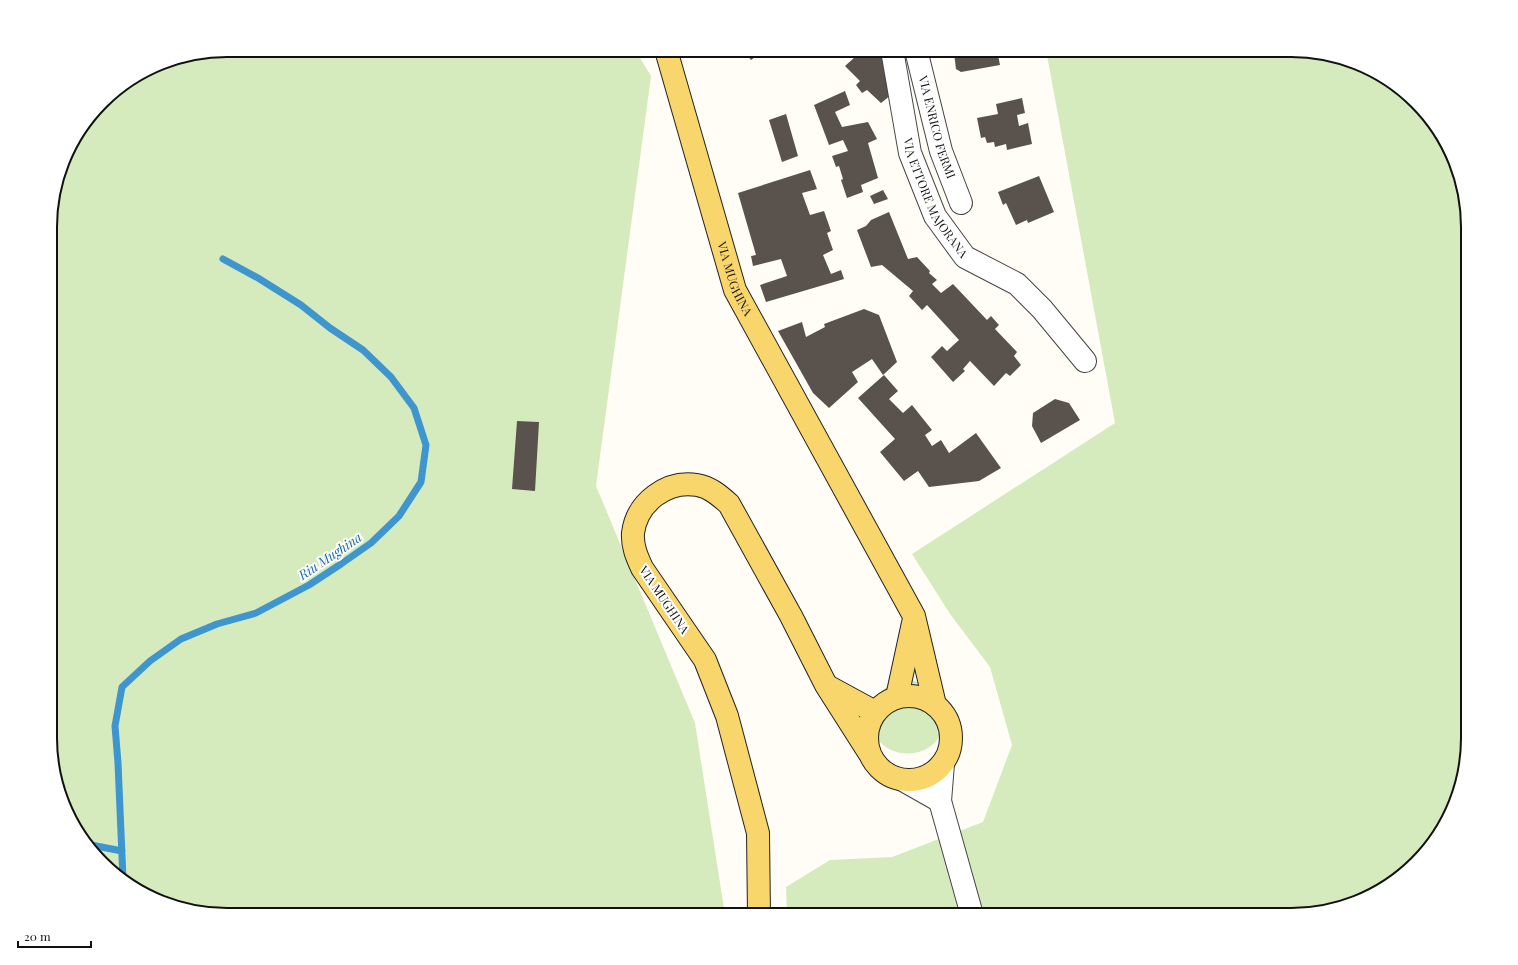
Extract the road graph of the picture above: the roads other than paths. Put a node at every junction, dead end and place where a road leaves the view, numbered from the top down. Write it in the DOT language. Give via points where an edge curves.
graph roads {
  1 [pos="668,57"];
  2 [pos="893,57"];
  3 [pos="918,57"];
  4 [pos="961,203"];
  5 [pos="1085,361"];
  6 [pos="914,616"];
  7 [pos="826,685"];
  8 [pos="897,697"];
  9 [pos="935,705"];
  10 [pos="875,712"];
  11 [pos="868,751"];
  12 [pos="943,764"];
  13 [pos="903,780"];
  14 [pos="940,802"];
  15 [pos="759,908"];
  16 [pos="970,908"];
  1 -- 6 [label="main road, VIA MUGHINA" via="735,290"];
  2 -- 5 [label="street, VIA ETTORE MAJORANA" via="910,153 935,216 965,257 1017,284 1042,309"];
  3 -- 4 [label="street, VIA ENRICO FERMI" via="941,151"];
  6 -- 8 [label="main road"];
  6 -- 9 [label="main road, VIA MUGHINA"];
  7 -- 10 [label="main road"];
  7 -- 11 [label="main road, VIA MUGHINA"];
  7 -- 15 [label="main road, VIA MUGHINA" via="729,504 715,492 698,485 680,485 663,490 648,501 638,516 633,534 634,552 642,568 705,660 727,716 758,833"];
  8 -- 9 [label="main road" via="913,696"];
  8 -- 10 [label="main road"];
  9 -- 12 [label="main road" via="945,716 950,729 951,747"];
  10 -- 11 [label="main road" via="868,727"];
  11 -- 13 [label="main road" via="882,770 894,778"];
  12 -- 13 [label="main road" via="929,776 912,781"];
  12 -- 14 [label="street"];
  13 -- 14 [label="street"];
  14 -- 16 [label="street"];
}
